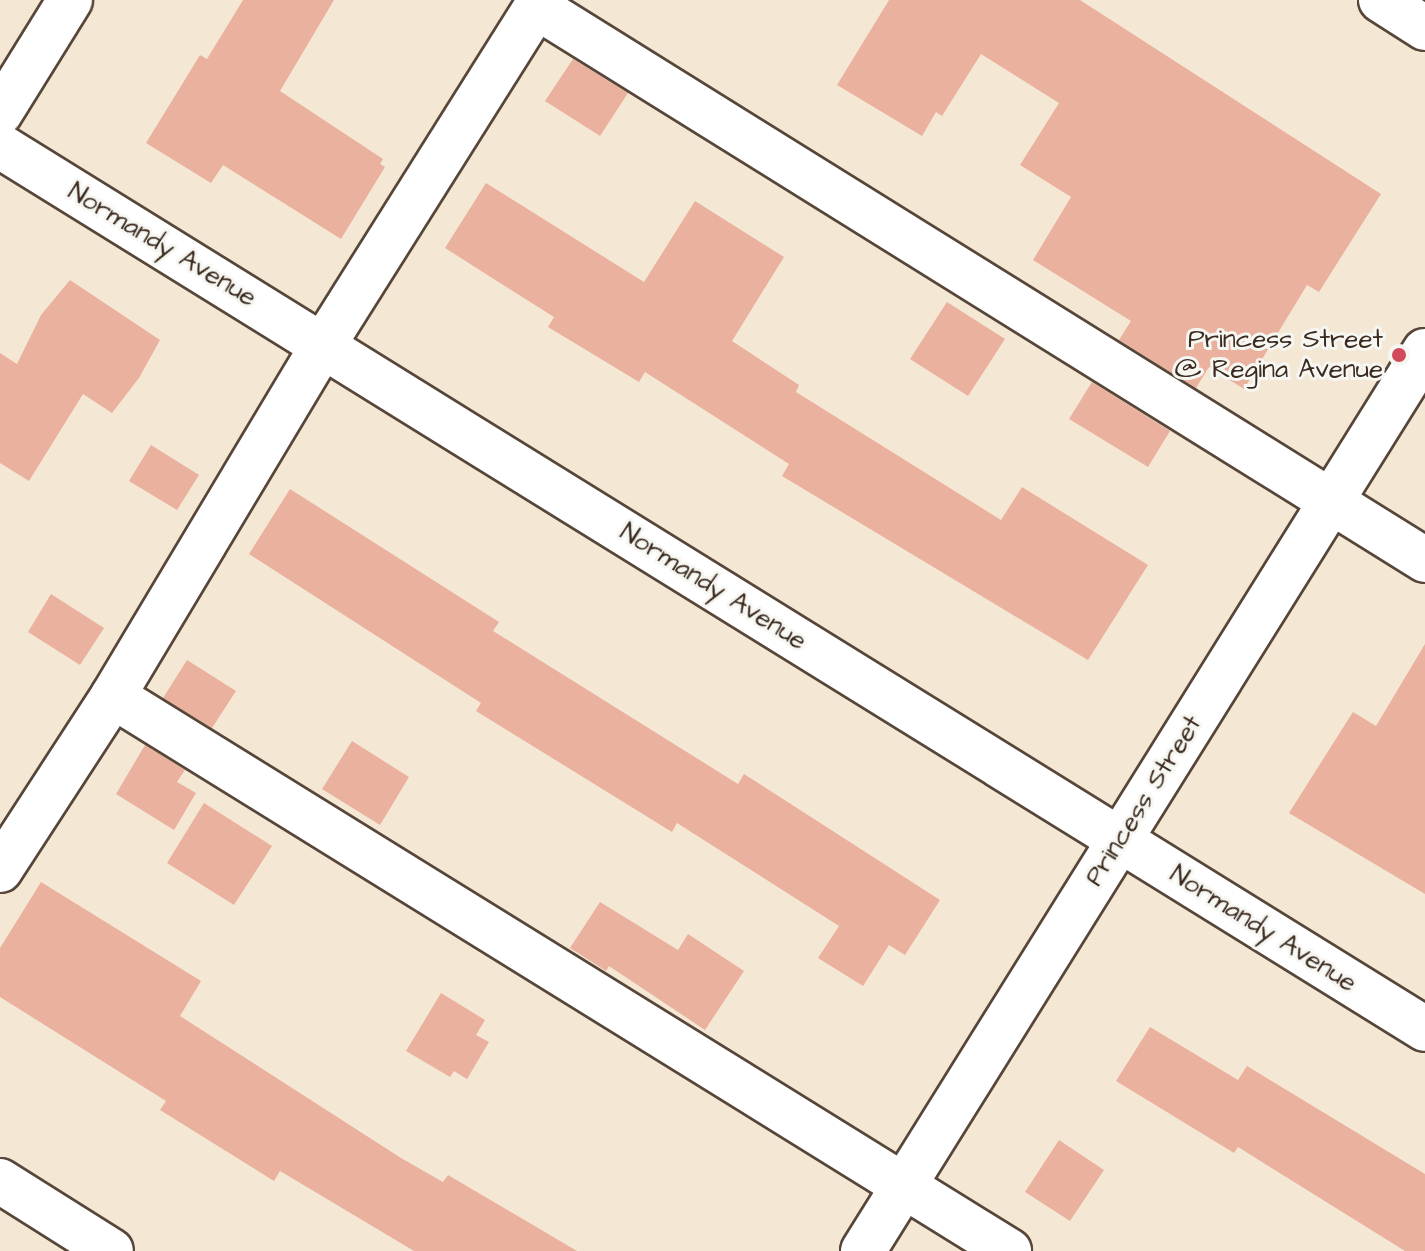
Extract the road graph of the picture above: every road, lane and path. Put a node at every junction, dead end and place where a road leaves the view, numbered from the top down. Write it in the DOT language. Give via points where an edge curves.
graph roads {
  1 [pos="70,0"];
  2 [pos="1381,0"];
  3 [pos="539,4"];
  4 [pos="1425,28"];
  5 [pos="0,113"];
  6 [pos="0,146"];
  7 [pos="324,344"];
  8 [pos="1425,351"];
  9 [pos="1331,502"];
  10 [pos="1425,560"];
  11 [pos="113,696"];
  12 [pos="1120,840"];
  13 [pos="0,870"];
  14 [pos="1425,1029"];
  15 [pos="0,1181"];
  16 [pos="904,1185"];
  17 [pos="111,1251"];
  18 [pos="863,1251"];
  19 [pos="1009,1251"];
  1 -- 5 [label="street"];
  2 -- 4 [label="street"];
  3 -- 7 [label="street"];
  3 -- 9 [label="street"];
  6 -- 7 [label="street, Normandy Avenue"];
  7 -- 11 [label="street"];
  7 -- 12 [label="street, Normandy Avenue"];
  8 -- 9 [label="street, Princess Street"];
  9 -- 10 [label="street"];
  9 -- 12 [label="street, Princess Street"];
  11 -- 13 [label="street"];
  11 -- 16 [label="street"];
  12 -- 14 [label="street, Normandy Avenue"];
  12 -- 16 [label="street, Princess Street"];
  15 -- 17 [label="street"];
  16 -- 18 [label="street, Princess Street"];
  16 -- 19 [label="street"];
}
